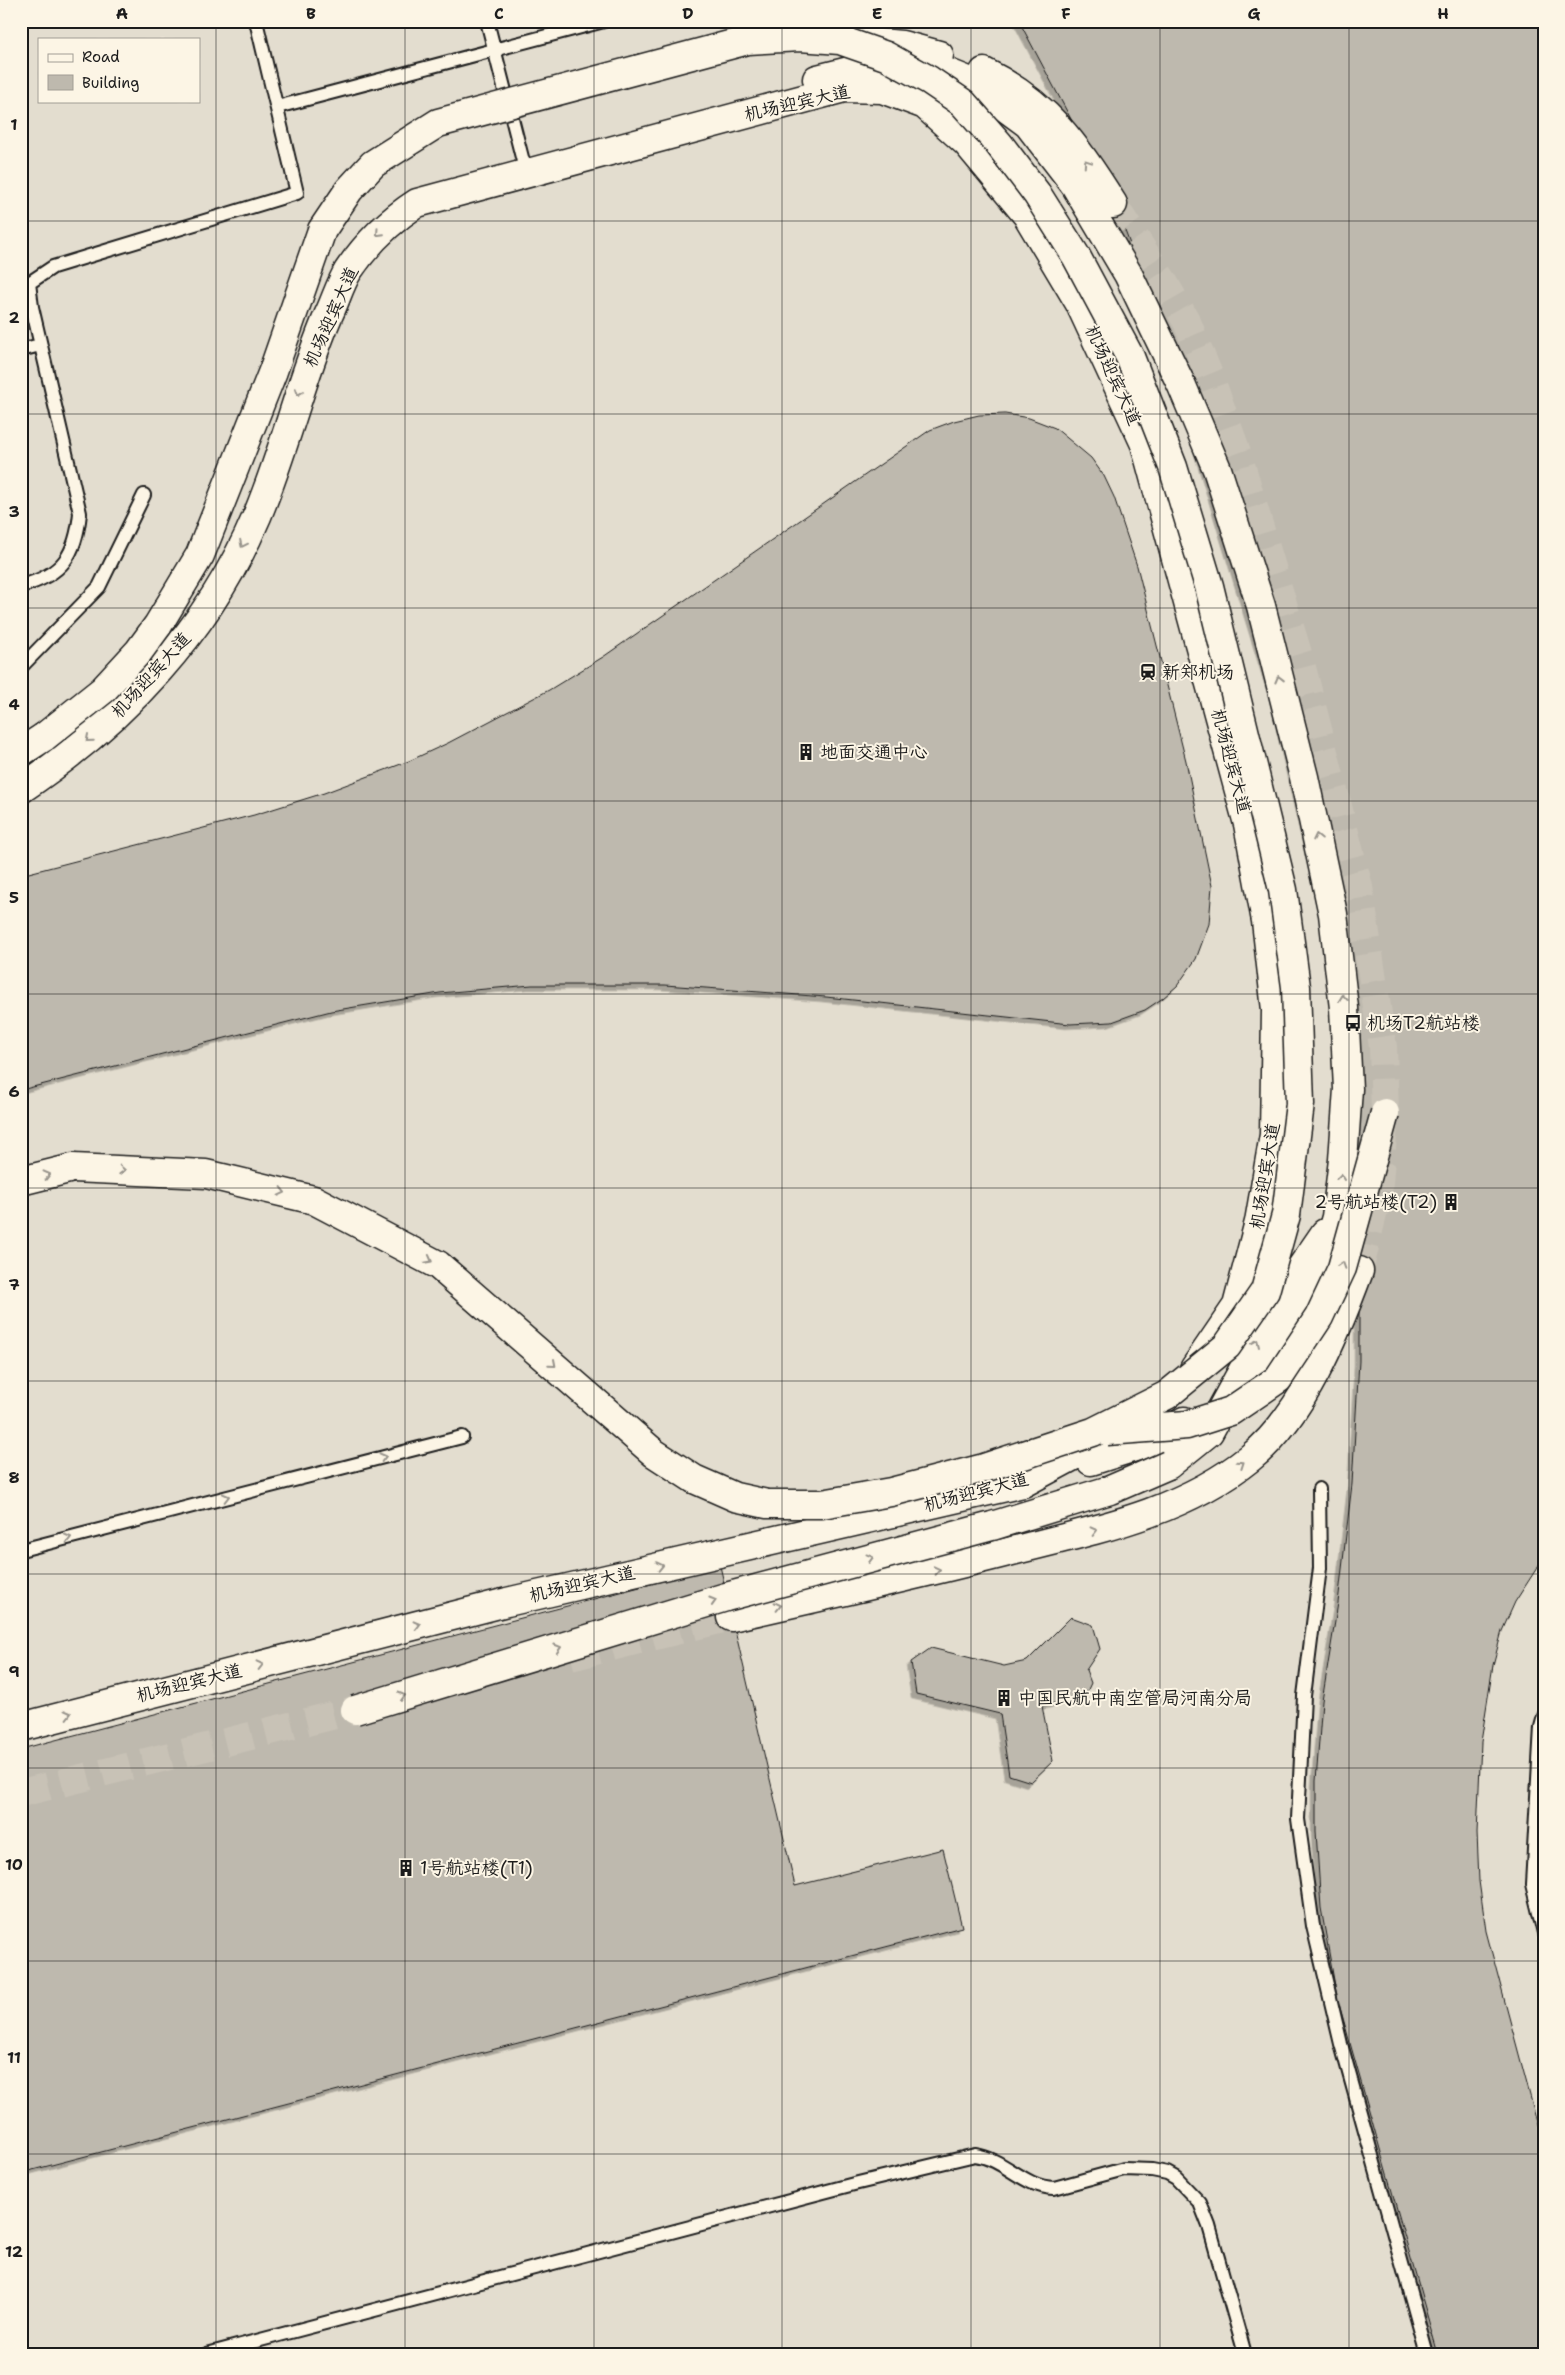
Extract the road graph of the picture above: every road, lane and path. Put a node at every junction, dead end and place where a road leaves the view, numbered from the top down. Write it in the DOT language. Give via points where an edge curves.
graph roads {
  1 [pos="256,21"];
  2 [pos="487,21"];
  3 [pos="604,21"];
  4 [pos="840,40"];
  5 [pos="494,50"];
  6 [pos="277,107"];
  7 [pos="686,130"];
  8 [pos="526,173"];
  9 [pos="1113,204"];
  10 [pos="40,344"];
  11 [pos="21,350"];
  12 [pos="144,495"];
  13 [pos="21,586"];
  14 [pos="21,667"];
  15 [pos="21,752"];
  16 [pos="21,789"];
  17 [pos="1385,1114"];
  18 [pos="21,1181"];
  19 [pos="1336,1217"];
  20 [pos="1259,1222"];
  21 [pos="1359,1271"];
  22 [pos="1266,1319"];
  23 [pos="1243,1370"];
  24 [pos="1093,1432"];
  25 [pos="1209,1432"];
  26 [pos="462,1437"];
  27 [pos="1023,1483"];
  28 [pos="1320,1489"];
  29 [pos="21,1550"];
  30 [pos="731,1617"];
  31 [pos="356,1710"];
  32 [pos="1544,1716"];
  33 [pos="21,1726"];
  34 [pos="1544,1934"];
  35 [pos="207,2354"];
  36 [pos="1244,2354"];
  37 [pos="1427,2354"];
  1 -- 6 [label="lane"];
  2 -- 5 [label="lane"];
  3 -- 5 [label="lane"];
  9 -- 4 [label="main road, one-way, bridge" via="1060,127 1026,97 993,76 968,64 902,45"];
  4 -- 15 [label="main road, bridge" via="800,37 748,40 710,50 438,123 373,164 349,190 322,230 273,371 200,555 158,625 103,690"];
  4 -- 24 [label="main road, bridge" via="886,56 963,103 1037,194 1076,256 1130,357 1173,466 1209,586 1283,890 1296,987 1300,1104 1286,1215 1265,1291 1227,1346 1167,1395"];
  5 -- 6 [label="lane"];
  5 -- 8 [label="lane"];
  6 -- 10 [label="lane" via="297,193 52,267 29,283"];
  7 -- 8 [label="main road, 机场迎宾大道"];
  19 -- 7 [label="main road, one-way" via="1348,1089 1344,1008 1333,914 1304,776 1261,606 1217,469 1182,386 1128,274 1075,185 1028,124 971,82 929,65 881,64 839,72 763,96"];
  7 -- 20 [label="main road, 机场迎宾大道" via="844,88 882,89 925,105 968,143 1027,215 1079,302 1145,444 1248,824 1266,921 1276,1010 1274,1135"];
  8 -- 16 [label="main road, 机场迎宾大道, one-way" via="417,203 392,219 370,243 344,281 315,346 257,516 209,606 146,686 119,713 86,743"];
  10 -- 11 [label="lane"];
  10 -- 13 [label="lane" via="80,512 72,552 58,569 42,580"];
  12 -- 14 [label="lane" via="99,587"];
  24 -- 17 [label="main road, one-way, bridge" via="1187,1424 1232,1411 1278,1379 1320,1317 1342,1268"];
  18 -- 24 [label="main road, one-way, bridge" via="73,1168 206,1174 314,1200 438,1264 654,1453 694,1480 735,1498 767,1504 822,1504 881,1494 984,1468"];
  19 -- 22 [label="main road"];
  19 -- 25 [label="main road" via="1315,1290 1261,1375"];
  20 -- 22 [label="main road"];
  20 -- 27 [label="main road, 机场迎宾大道" via="1237,1306 1194,1370 1147,1417"];
  30 -- 21 [label="main road, one-way" via="1124,1523 1198,1493 1250,1458 1281,1427 1339,1323"];
  23 -- 22 [label="main road, one-way"];
  23 -- 25 [label="main road"];
  23 -- 27 [label="main road" via="1200,1411 1151,1442"];
  31 -- 25 [label="main road, one-way, bridge" via="726,1597 992,1526 1101,1493 1168,1466"];
  29 -- 26 [label="lane, one-way"];
  33 -- 27 [label="main road, 机场迎宾大道, one-way" via="507,1602"];
  28 -- 37 [label="lane" via="1320,1568 1304,1696 1298,1819 1313,1926 1339,2034"];
  32 -- 34 [label="lane" via="1532,1884"];
  35 -- 36 [label="lane" via="975,2155 1001,2163 1042,2188 1138,2168 1167,2173 1176,2178 1200,2203 1209,2226"];
}
